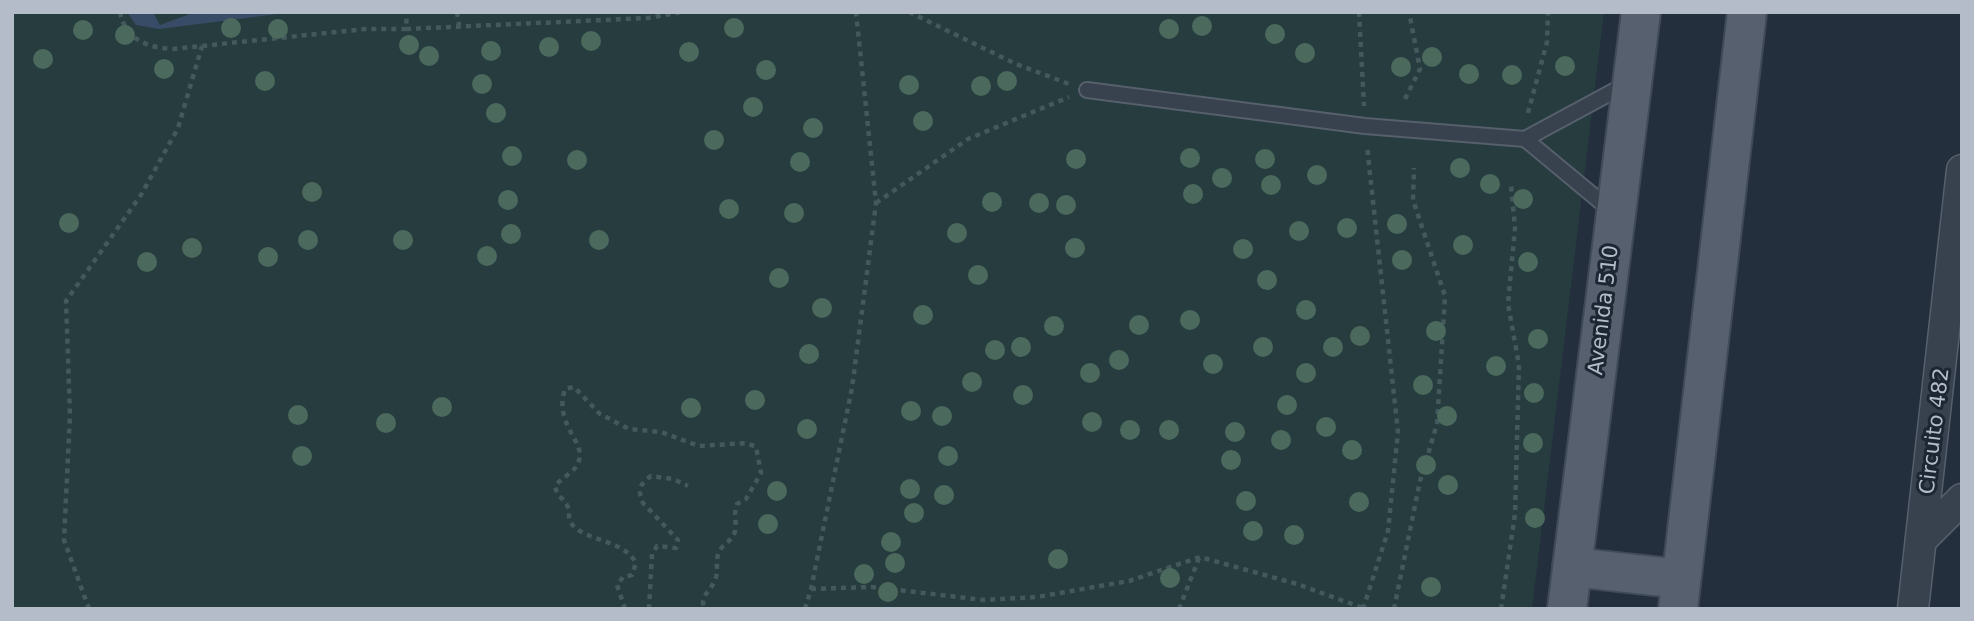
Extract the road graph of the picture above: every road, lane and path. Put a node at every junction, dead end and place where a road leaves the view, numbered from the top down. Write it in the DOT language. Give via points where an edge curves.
graph roads {
  1 [pos="120,12"];
  2 [pos="407,12"];
  3 [pos="457,12"];
  4 [pos="682,12"];
  5 [pos="856,12"];
  6 [pos="909,12"];
  7 [pos="1359,12"];
  8 [pos="1409,12"];
  9 [pos="1548,12"];
  10 [pos="1641,12"];
  11 [pos="1747,12"];
  12 [pos="459,25"];
  13 [pos="406,29"];
  14 [pos="202,46"];
  15 [pos="1632,81"];
  16 [pos="1087,90"];
  17 [pos="1405,99"];
  18 [pos="1528,113"];
  19 [pos="1365,126"];
  20 [pos="1525,139"];
  21 [pos="1414,168"];
  22 [pos="1962,170"];
  23 [pos="1511,185"];
  24 [pos="876,202"];
  25 [pos="1615,214"];
  26 [pos="1955,316"];
  27 [pos="688,486"];
  28 [pos="1962,499"];
  29 [pos="1921,540"];
  30 [pos="1200,557"];
  31 [pos="1572,567"];
  32 [pos="811,589"];
  33 [pos="1679,594"];
  34 [pos="1363,608"];
  35 [pos="89,609"];
  36 [pos="625,609"];
  37 [pos="649,609"];
  38 [pos="704,609"];
  39 [pos="805,609"];
  40 [pos="1179,609"];
  41 [pos="1394,609"];
  42 [pos="1499,609"];
  43 [pos="1567,609"];
  44 [pos="1913,609"];
  1 -- 14 [label="path" via="133,35 149,48"];
  2 -- 13 [label="path"];
  3 -- 12 [label="path"];
  4 -- 12 [label="path" via="648,18"];
  5 -- 24 [label="path"];
  6 -- 16 [label="path" via="1016,64"];
  7 -- 19 [label="path"];
  8 -- 17 [label="path" via="1420,69"];
  9 -- 18 [label="path" via="1547,42"];
  10 -- 15 [label="main road, Avenida 510"];
  11 -- 33 [label="main road"];
  12 -- 13 [label="path"];
  13 -- 14 [label="path"];
  14 -- 35 [label="path" via="178,128 141,195 66,301 70,415 64,540"];
  15 -- 20 [label="lane"];
  15 -- 25 [label="main road, Avenida 510"];
  16 -- 19 [label="lane"];
  16 -- 24 [label="path" via="968,139"];
  19 -- 20 [label="lane"];
  19 -- 34 [label="path" via="1398,432 1388,531"];
  20 -- 25 [label="lane"];
  21 -- 41 [label="path" via="1413,200 1445,296 1437,424 1420,481"];
  22 -- 26 [label="street, Circuito 482"];
  23 -- 42 [label="path" via="1515,228 1508,304 1519,377 1514,514"];
  24 -- 32 [label="path" via="852,388"];
  25 -- 31 [label="main road, Avenida 510"];
  26 -- 29 [label="street, Circuito 482"];
  27 -- 37 [label="path" via="651,476 640,487 643,503 678,540 676,548 657,547 652,554"];
  28 -- 29 [label="street"];
  29 -- 44 [label="street, Circuito 482"];
  30 -- 32 [label="path" via="1129,581 1037,597 984,600 872,587"];
  30 -- 34 [label="path"];
  30 -- 40 [label="path"];
  31 -- 33 [label="main road"];
  31 -- 43 [label="main road, Avenida 510"];
  32 -- 39 [label="path"];
  36 -- 38 [label="path" via="617,585 632,575 634,558 612,542 578,528 557,495 555,486 578,465 581,453 561,413 565,389 574,387 600,414 629,429 661,432 699,446 747,443 756,447 761,473 746,499 737,504 733,514 736,529 719,552"];
}
